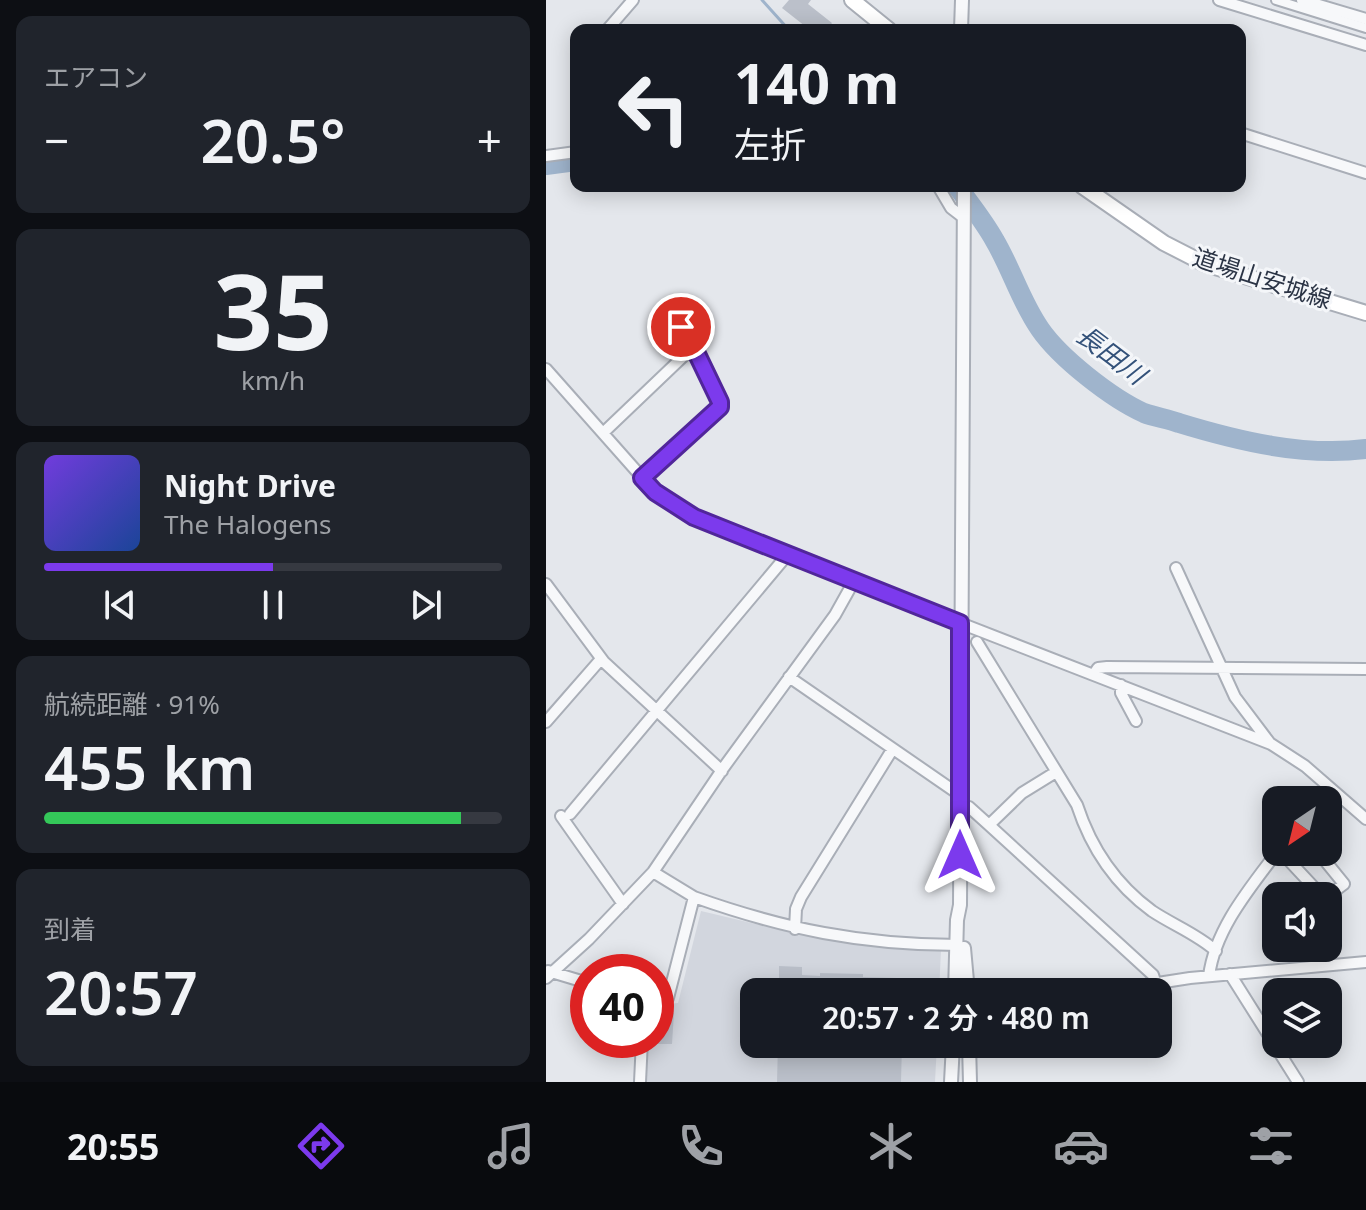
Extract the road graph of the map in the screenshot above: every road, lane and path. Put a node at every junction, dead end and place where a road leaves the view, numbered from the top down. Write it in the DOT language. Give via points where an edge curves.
graph roads {
  1 [pos="633,0"];
  2 [pos="852,0"];
  3 [pos="962,0"];
  4 [pos="1219,0"];
  5 [pos="1276,0"];
  6 [pos="1302,0"];
  7 [pos="1366,19"];
  8 [pos="612,24"];
  9 [pos="882,24"];
  10 [pos="961,24"];
  11 [pos="1366,28"];
  12 [pos="1366,45"];
  13 [pos="1246,135"];
  14 [pos="570,153"];
  15 [pos="546,156"];
  16 [pos="1366,173"];
  17 [pos="942,192"];
  18 [pos="964,192"];
  19 [pos="1090,192"];
  20 [pos="964,218"];
  21 [pos="672,307"];
  22 [pos="1366,313"];
  23 [pos="691,349"];
  24 [pos="546,369"];
  25 [pos="603,433"];
  26 [pos="642,478"];
  27 [pos="788,554"];
  28 [pos="1176,568"];
  29 [pos="854,581"];
  30 [pos="546,584"];
  31 [pos="960,623"];
  32 [pos="977,642"];
  33 [pos="601,659"];
  34 [pos="1219,668"];
  35 [pos="1366,669"];
  36 [pos="1094,674"];
  37 [pos="789,677"];
  38 [pos="1121,685"];
  39 [pos="655,711"];
  40 [pos="1136,721"];
  41 [pos="546,722"];
  42 [pos="1271,744"];
  43 [pos="892,750"];
  44 [pos="722,771"];
  45 [pos="1056,772"];
  46 [pos="960,800"];
  47 [pos="1366,819"];
  48 [pos="989,825"];
  49 [pos="1268,866"];
  50 [pos="1293,866"];
  51 [pos="1329,866"];
  52 [pos="653,872"];
  53 [pos="1308,882"];
  54 [pos="1342,886"];
  55 [pos="694,897"];
  56 [pos="623,904"];
  57 [pos="960,905"];
  58 [pos="795,929"];
  59 [pos="958,945"];
  60 [pos="1216,951"];
  61 [pos="1366,962"];
  62 [pos="548,974"];
  63 [pos="1230,974"];
  64 [pos="674,975"];
  65 [pos="1209,976"];
  66 [pos="956,978"];
  67 [pos="967,978"];
  68 [pos="1154,978"];
  69 [pos="570,979"];
  70 [pos="1172,982"];
  71 [pos="641,1058"];
  72 [pos="952,1058"];
  73 [pos="969,1058"];
  74 [pos="640,1082"];
  75 [pos="951,1082"];
  76 [pos="970,1082"];
  77 [pos="1298,1082"];
  1 -- 8 [label="street"];
  2 -- 9 [label="main road"];
  3 -- 10 [label="street"];
  4 -- 12 [label="street"];
  5 -- 11 [label="street"];
  6 -- 7 [label="street"];
  13 -- 16 [label="street"];
  14 -- 15 [label="street"];
  17 -- 20 [label="street"];
  18 -- 20 [label="street"];
  19 -- 22 [label="main road, 道場山安城線" via="1142,230 1205,264"];
  20 -- 31 [label="street"];
  21 -- 23 [label="street"];
  23 -- 25 [label="street"];
  23 -- 26 [label="street" via="720,407"];
  24 -- 25 [label="street"];
  25 -- 26 [label="street"];
  26 -- 27 [label="street" via="694,517"];
  27 -- 29 [label="street"];
  27 -- 39 [label="street"];
  28 -- 34 [label="street"];
  29 -- 31 [label="street"];
  29 -- 37 [label="street"];
  30 -- 33 [label="street"];
  31 -- 36 [label="street"];
  31 -- 46 [label="street"];
  32 -- 45 [label="street"];
  33 -- 39 [label="street"];
  33 -- 41 [label="street"];
  34 -- 35 [label="street"];
  34 -- 36 [label="street" via="1107,667"];
  34 -- 42 [label="street"];
  36 -- 38 [label="street"];
  37 -- 43 [label="street"];
  37 -- 44 [label="street"];
  38 -- 40 [label="street"];
  38 -- 42 [label="street"];
  39 -- 44 [label="street"];
  39 -- 56 [label="street" via="566,815"];
  42 -- 47 [label="street" via="1313,772"];
  43 -- 46 [label="street"];
  43 -- 58 [label="street" via="801,897"];
  44 -- 52 [label="street"];
  45 -- 48 [label="street" via="1022,793"];
  45 -- 60 [label="street" via="1111,871 1151,910"];
  46 -- 48 [label="street"];
  46 -- 57 [label="street"];
  48 -- 68 [label="street"];
  49 -- 60 [label="street" via="1236,907"];
  50 -- 53 [label="street"];
  51 -- 54 [label="street"];
  52 -- 55 [label="street"];
  52 -- 56 [label="street"];
  55 -- 58 [label="street"];
  55 -- 64 [label="street"];
  56 -- 62 [label="street"];
  57 -- 59 [label="street"];
  57 -- 67 [label="street"];
  58 -- 59 [label="street" via="906,945"];
  59 -- 66 [label="street"];
  60 -- 65 [label="street"];
  61 -- 63 [label="street"];
  62 -- 69 [label="street"];
  63 -- 65 [label="street"];
  63 -- 77 [label="street"];
  65 -- 70 [label="street"];
  71 -- 74 [label="street"];
  72 -- 75 [label="street"];
  73 -- 76 [label="street"];
}
